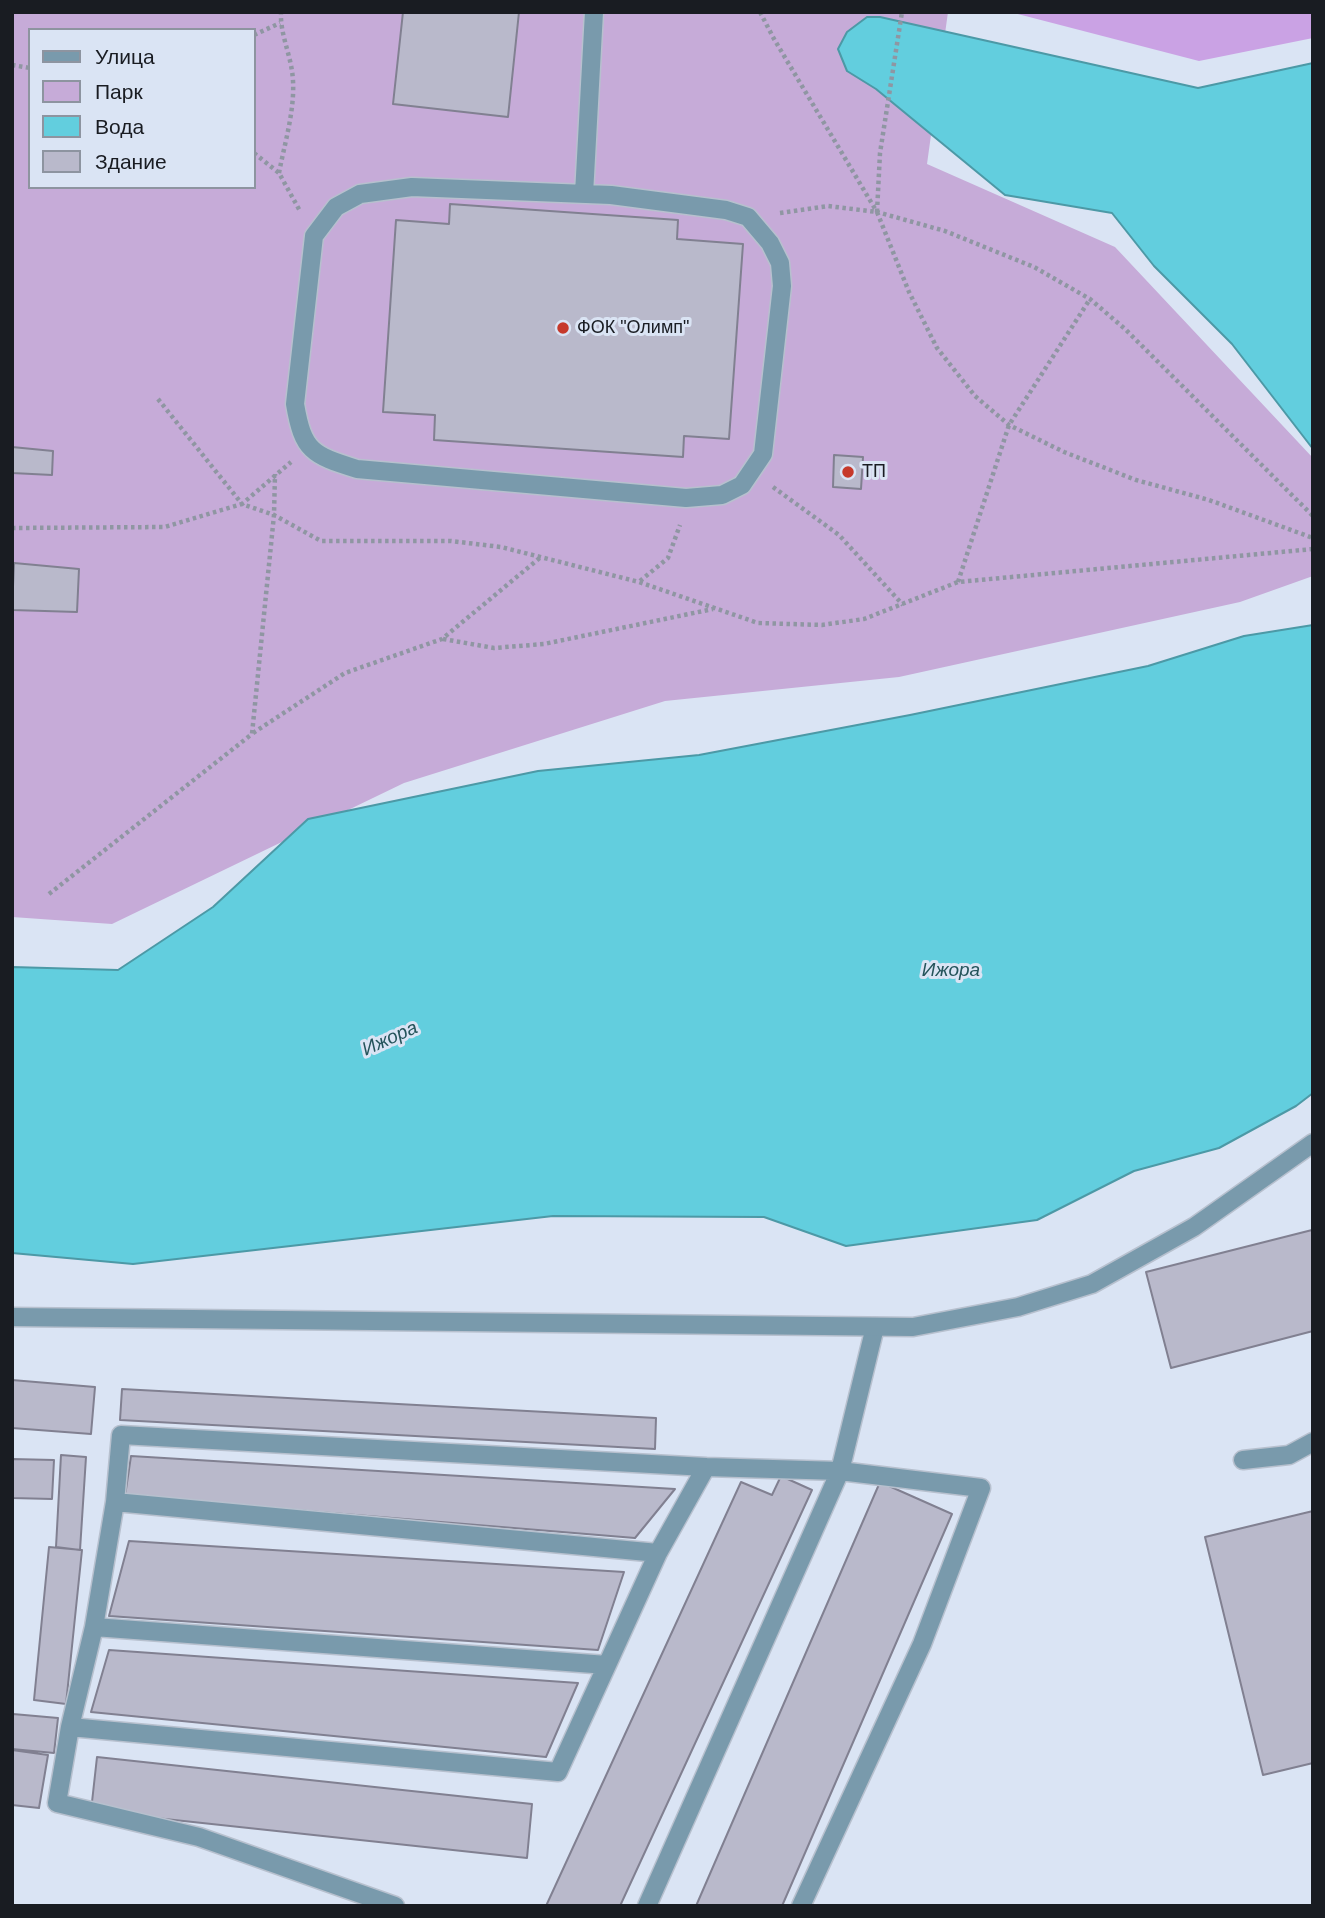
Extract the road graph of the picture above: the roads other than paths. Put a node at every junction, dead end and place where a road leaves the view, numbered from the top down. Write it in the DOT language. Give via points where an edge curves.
graph roads {
  1 [pos="594,12"];
  2 [pos="584,194"];
  3 [pos="1313,1143"];
  4 [pos="12,1317"];
  5 [pos="875,1326"];
  6 [pos="1313,1442"];
  7 [pos="1243,1460"];
  8 [pos="706,1467"];
  9 [pos="840,1471"];
  10 [pos="115,1502"];
  11 [pos="658,1553"];
  12 [pos="94,1627"];
  13 [pos="607,1665"];
  14 [pos="70,1727"];
  15 [pos="395,1906"];
  16 [pos="647,1906"];
  17 [pos="801,1906"];
  1 -- 2 [label="street"];
  2 -- 2 [label="street" via="411,187 360,194 336,207 314,236 295,404 300,431 309,447 324,459 357,468 686,498 722,495 742,485 763,454 766,440 782,286 780,263 770,243 748,217 726,210"];
  3 -- 5 [label="street" via="1194,1227 1092,1284 1005,1310 913,1327"];
  4 -- 5 [label="street"];
  5 -- 9 [label="street"];
  6 -- 7 [label="street" via="1289,1455"];
  8 -- 9 [label="street"];
  8 -- 10 [label="street" via="121,1435"];
  8 -- 11 [label="street"];
  9 -- 16 [label="street"];
  9 -- 17 [label="street" via="981,1488 922,1644"];
  10 -- 11 [label="street"];
  10 -- 12 [label="street"];
  11 -- 13 [label="street"];
  12 -- 13 [label="street"];
  12 -- 14 [label="street"];
  13 -- 14 [label="street" via="558,1772"];
  14 -- 15 [label="street" via="57,1803 199,1837"];
}
